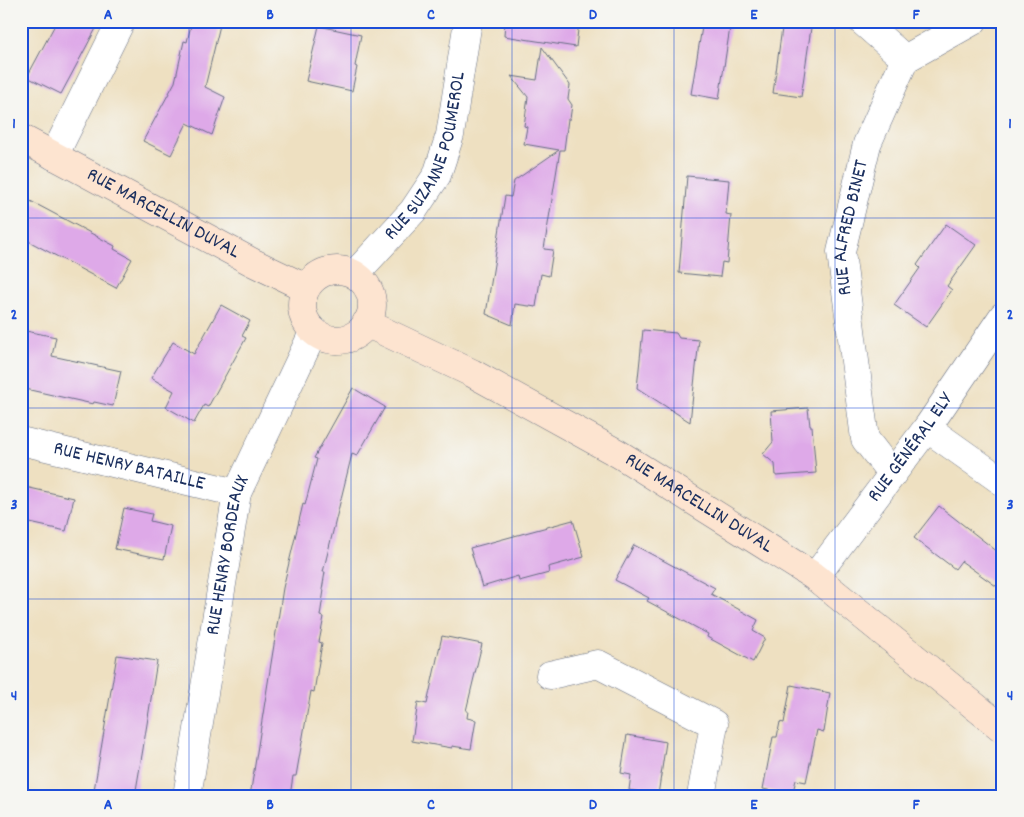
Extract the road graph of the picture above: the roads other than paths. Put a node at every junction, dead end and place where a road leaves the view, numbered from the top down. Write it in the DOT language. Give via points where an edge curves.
graph roads {
  1 [pos="121,21"];
  2 [pos="468,21"];
  3 [pos="862,21"];
  4 [pos="972,21"];
  5 [pos="905,59"];
  6 [pos="21,138"];
  7 [pos="54,156"];
  8 [pos="355,274"];
  9 [pos="306,288"];
  10 [pos="1003,316"];
  11 [pos="366,324"];
  12 [pos="314,331"];
  13 [pos="927,428"];
  14 [pos="21,441"];
  15 [pos="892,474"];
  16 [pos="1003,482"];
  17 [pos="237,493"];
  18 [pos="815,577"];
  19 [pos="550,675"];
  20 [pos="1003,729"];
  21 [pos="186,796"];
  22 [pos="701,796"];
  1 -- 7 [label="street"];
  2 -- 8 [label="street, RUE SUZANNE POUMEROL" via="450,136 437,175 413,211"];
  3 -- 5 [label="street"];
  4 -- 5 [label="street"];
  5 -- 15 [label="street, RUE ALFRED BINET" via="867,144 841,252 865,439"];
  6 -- 7 [label="main road, RUE MARCELLIN DUVAL"];
  7 -- 9 [label="main road, RUE MARCELLIN DUVAL"];
  8 -- 9 [label="main road" via="344,270 322,272"];
  8 -- 11 [label="main road" via="363,281 372,302"];
  9 -- 12 [label="main road" via="302,311"];
  10 -- 13 [label="street, RUE GÉNÉRAL ELY"];
  11 -- 12 [label="main road" via="348,338 336,340"];
  11 -- 18 [label="main road, RUE MARCELLIN DUVAL" via="472,374 619,454"];
  12 -- 17 [label="street, RUE HENRY BORDEAUX"];
  13 -- 15 [label="street, RUE GÉNÉRAL ELY"];
  13 -- 16 [label="street"];
  14 -- 17 [label="street, RUE HENRY BATAILLE"];
  15 -- 18 [label="street, RUE GÉNÉRAL ELY"];
  17 -- 21 [label="street, RUE HENRY BORDEAUX"];
  18 -- 20 [label="main road, RUE MARCELLIN DUVAL"];
  19 -- 22 [label="street" via="598,664 714,724"];
}
